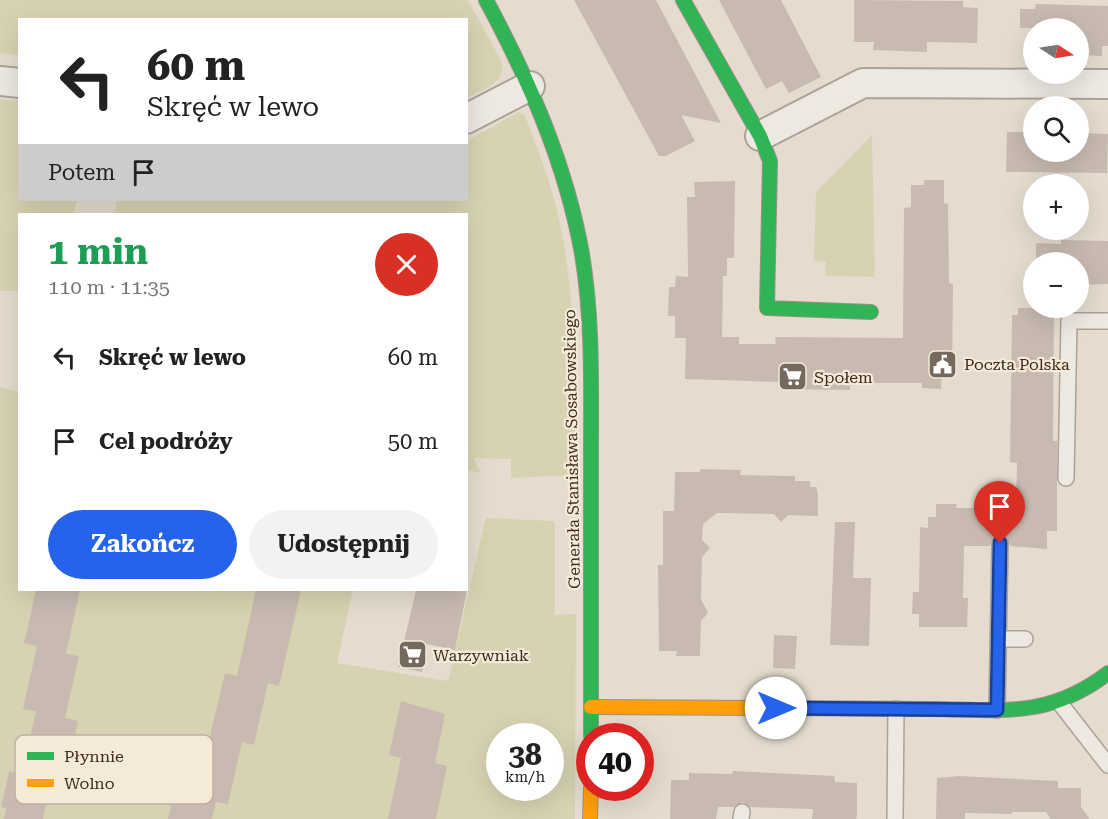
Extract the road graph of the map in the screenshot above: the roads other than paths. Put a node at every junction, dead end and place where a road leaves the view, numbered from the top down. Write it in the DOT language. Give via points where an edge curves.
graph roads {
  1 [pos="486,0"];
  2 [pos="683,0"];
  3 [pos="0,81"];
  4 [pos="18,83"];
  5 [pos="1108,84"];
  6 [pos="530,86"];
  7 [pos="468,118"];
  8 [pos="760,136"];
  9 [pos="871,312"];
  10 [pos="1108,321"];
  11 [pos="1066,478"];
  12 [pos="1000,543"];
  13 [pos="998,639"];
  14 [pos="1025,639"];
  15 [pos="1108,673"];
  16 [pos="1059,702"];
  17 [pos="591,707"];
  18 [pos="896,709"];
  19 [pos="997,710"];
  20 [pos="591,723"];
  21 [pos="1108,765"];
  22 [pos="591,801"];
  23 [pos="591,819"];
  24 [pos="895,819"];
  1 -- 6 [label="street, Generała Stanisława Sosabowskiego"];
  2 -- 8 [label="street"];
  3 -- 4 [label="street"];
  5 -- 8 [label="street" via="863,83"];
  6 -- 7 [label="street"];
  6 -- 17 [label="street, Generała Stanisława Sosabowskiego" via="567,189 582,255 589,324"];
  8 -- 9 [label="street" via="770,161 767,308"];
  10 -- 11 [label="lane" via="1069,321"];
  12 -- 13 [label="lane"];
  13 -- 14 [label="lane"];
  13 -- 19 [label="lane"];
  15 -- 16 [label="street"];
  16 -- 19 [label="street" via="1028,710"];
  16 -- 21 [label="lane"];
  17 -- 18 [label="street"];
  17 -- 20 [label="street, Generała Stanisława Sosabowskiego"];
  18 -- 19 [label="street"];
  18 -- 24 [label="lane"];
  22 -- 23 [label="street"];
}
